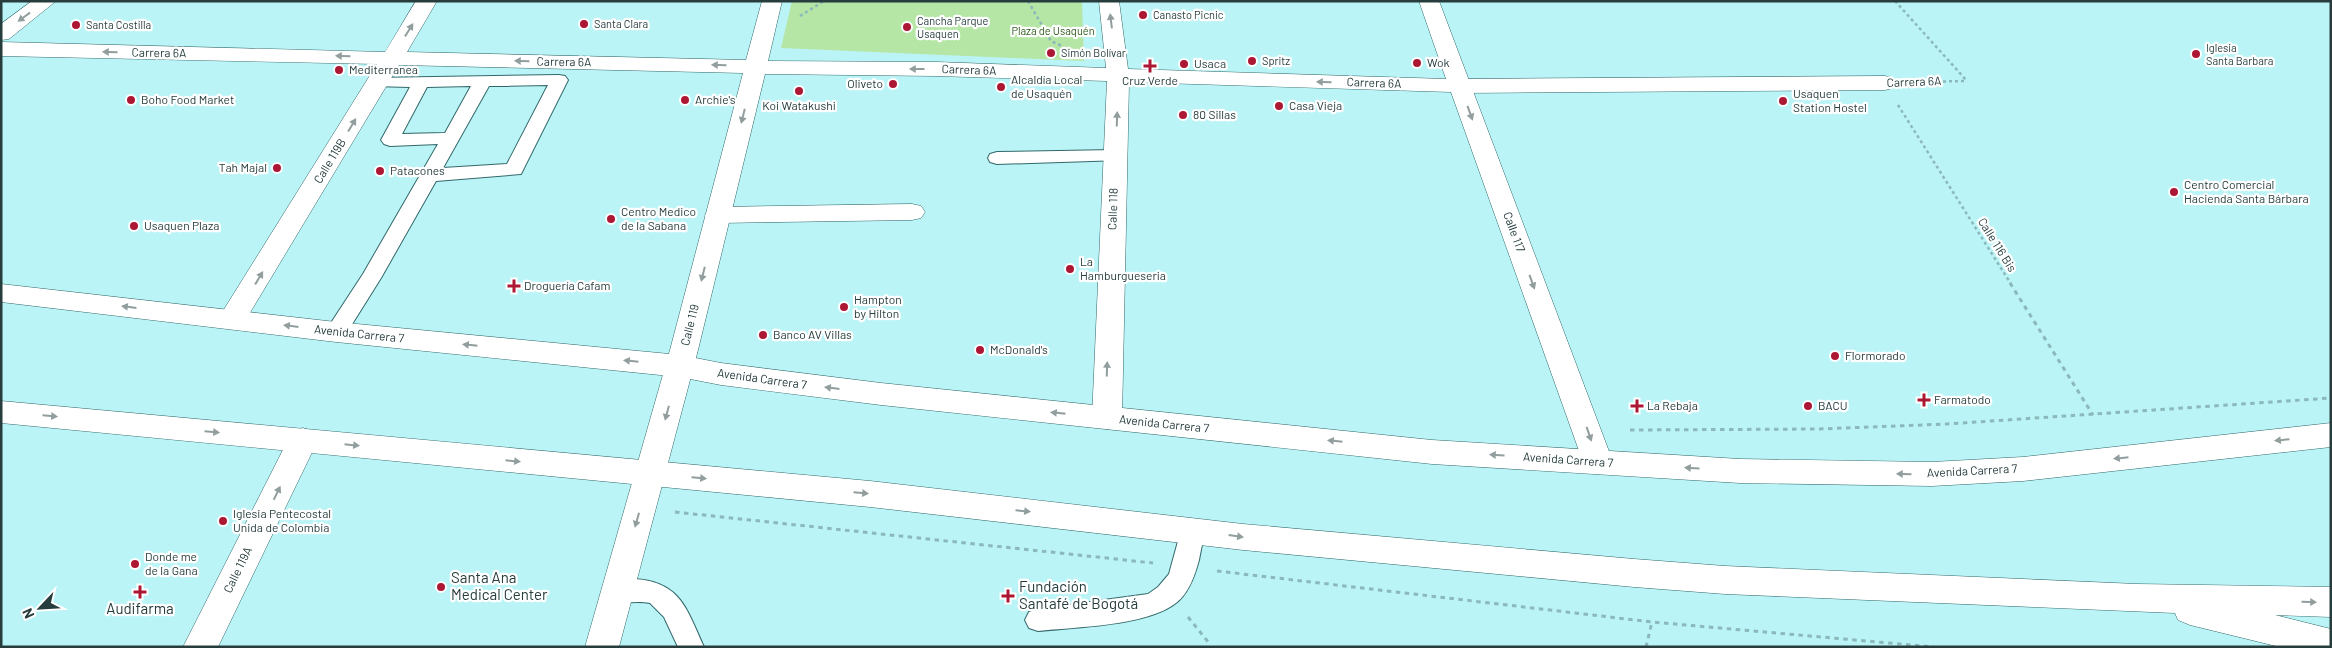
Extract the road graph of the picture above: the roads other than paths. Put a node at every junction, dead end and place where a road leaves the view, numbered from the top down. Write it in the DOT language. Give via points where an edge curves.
graph roads {
  1 [pos="46,1"];
  2 [pos="427,1"];
  3 [pos="772,1"];
  4 [pos="1109,1"];
  5 [pos="1429,1"];
  6 [pos="1,34"];
  7 [pos="1,49"];
  8 [pos="391,58"];
  9 [pos="756,66"];
  10 [pos="564,71"];
  11 [pos="1118,75"];
  12 [pos="483,81"];
  13 [pos="378,82"];
  14 [pos="421,82"];
  15 [pos="1885,83"];
  16 [pos="1460,86"];
  17 [pos="450,138"];
  18 [pos="1115,156"];
  19 [pos="997,158"];
  20 [pos="432,175"];
  21 [pos="912,212"];
  22 [pos="718,216"];
  23 [pos="1,293"];
  24 [pos="232,319"];
  25 [pos="336,332"];
  26 [pos="680,366"];
  27 [pos="1,412"];
  28 [pos="1106,418"];
  29 [pos="2331,435"];
  30 [pos="303,440"];
  31 [pos="1598,462"];
  32 [pos="651,473"];
  33 [pos="1192,530"];
  34 [pos="617,592"];
  35 [pos="2138,598"];
  36 [pos="2331,602"];
  37 [pos="1038,620"];
  38 [pos="2331,629"];
  39 [pos="2331,644"];
  40 [pos="200,647"];
  41 [pos="602,647"];
  42 [pos="691,647"];
  1 -- 6 [label="street, one-way"];
  8 -- 2 [label="street, Calle 119B, one-way"];
  3 -- 9 [label="street, Calle 119"];
  11 -- 4 [label="street, Calle 118, one-way"];
  5 -- 16 [label="street, Calle 117"];
  8 -- 7 [label="street, Carrera 6A, one-way"];
  10 -- 8 [label="street, Carrera 6A, one-way"];
  8 -- 13 [label="street, Calle 119B"];
  9 -- 10 [label="street, Carrera 6A, one-way"];
  11 -- 9 [label="street, Carrera 6A, one-way"];
  9 -- 22 [label="street, Calle 119, one-way"];
  10 -- 12 [label="lane"];
  10 -- 20 [label="lane" via="514,170"];
  16 -- 11 [label="street, Carrera 6A, one-way"];
  18 -- 11 [label="street, Calle 118, one-way"];
  12 -- 14 [label="lane"];
  12 -- 17 [label="lane"];
  13 -- 14 [label="lane"];
  24 -- 13 [label="street, Calle 119B, one-way"];
  14 -- 17 [label="lane" via="390,140"];
  15 -- 16 [label="street, Carrera 6A"];
  16 -- 31 [label="street, Calle 117, one-way" via="1514,247"];
  17 -- 20 [label="lane"];
  18 -- 19 [label="lane"];
  28 -- 18 [label="street, Calle 118, one-way"];
  20 -- 25 [label="lane"];
  21 -- 22 [label="street"];
  22 -- 26 [label="street, Calle 119, one-way"];
  24 -- 23 [label="street, Avenida Carrera 7, one-way"];
  25 -- 24 [label="street, Avenida Carrera 7, one-way"];
  26 -- 25 [label="street, Avenida Carrera 7, one-way"];
  28 -- 26 [label="street, Avenida Carrera 7, one-way" via="871,393"];
  26 -- 32 [label="street, Calle 119, one-way"];
  27 -- 30 [label="street, one-way"];
  31 -- 28 [label="street, Avenida Carrera 7, one-way" via="1432,452"];
  29 -- 31 [label="street, Avenida Carrera 7, one-way" via="2023,469 1932,474 1740,471"];
  30 -- 32 [label="street, one-way"];
  40 -- 30 [label="street, Calle 119A, one-way"];
  32 -- 33 [label="street, one-way"];
  32 -- 34 [label="street, Calle 119, one-way"];
  33 -- 35 [label="street, one-way" via="1697,578"];
  33 -- 37 [label="lane" via="1184,566 1168,596 1142,607"];
  34 -- 41 [label="street, Calle 119"];
  34 -- 42 [label="lane" via="639,588 658,593 671,605"];
  35 -- 36 [label="street, one-way"];
  35 -- 38 [label="street"];
  35 -- 39 [label="street"];
}
